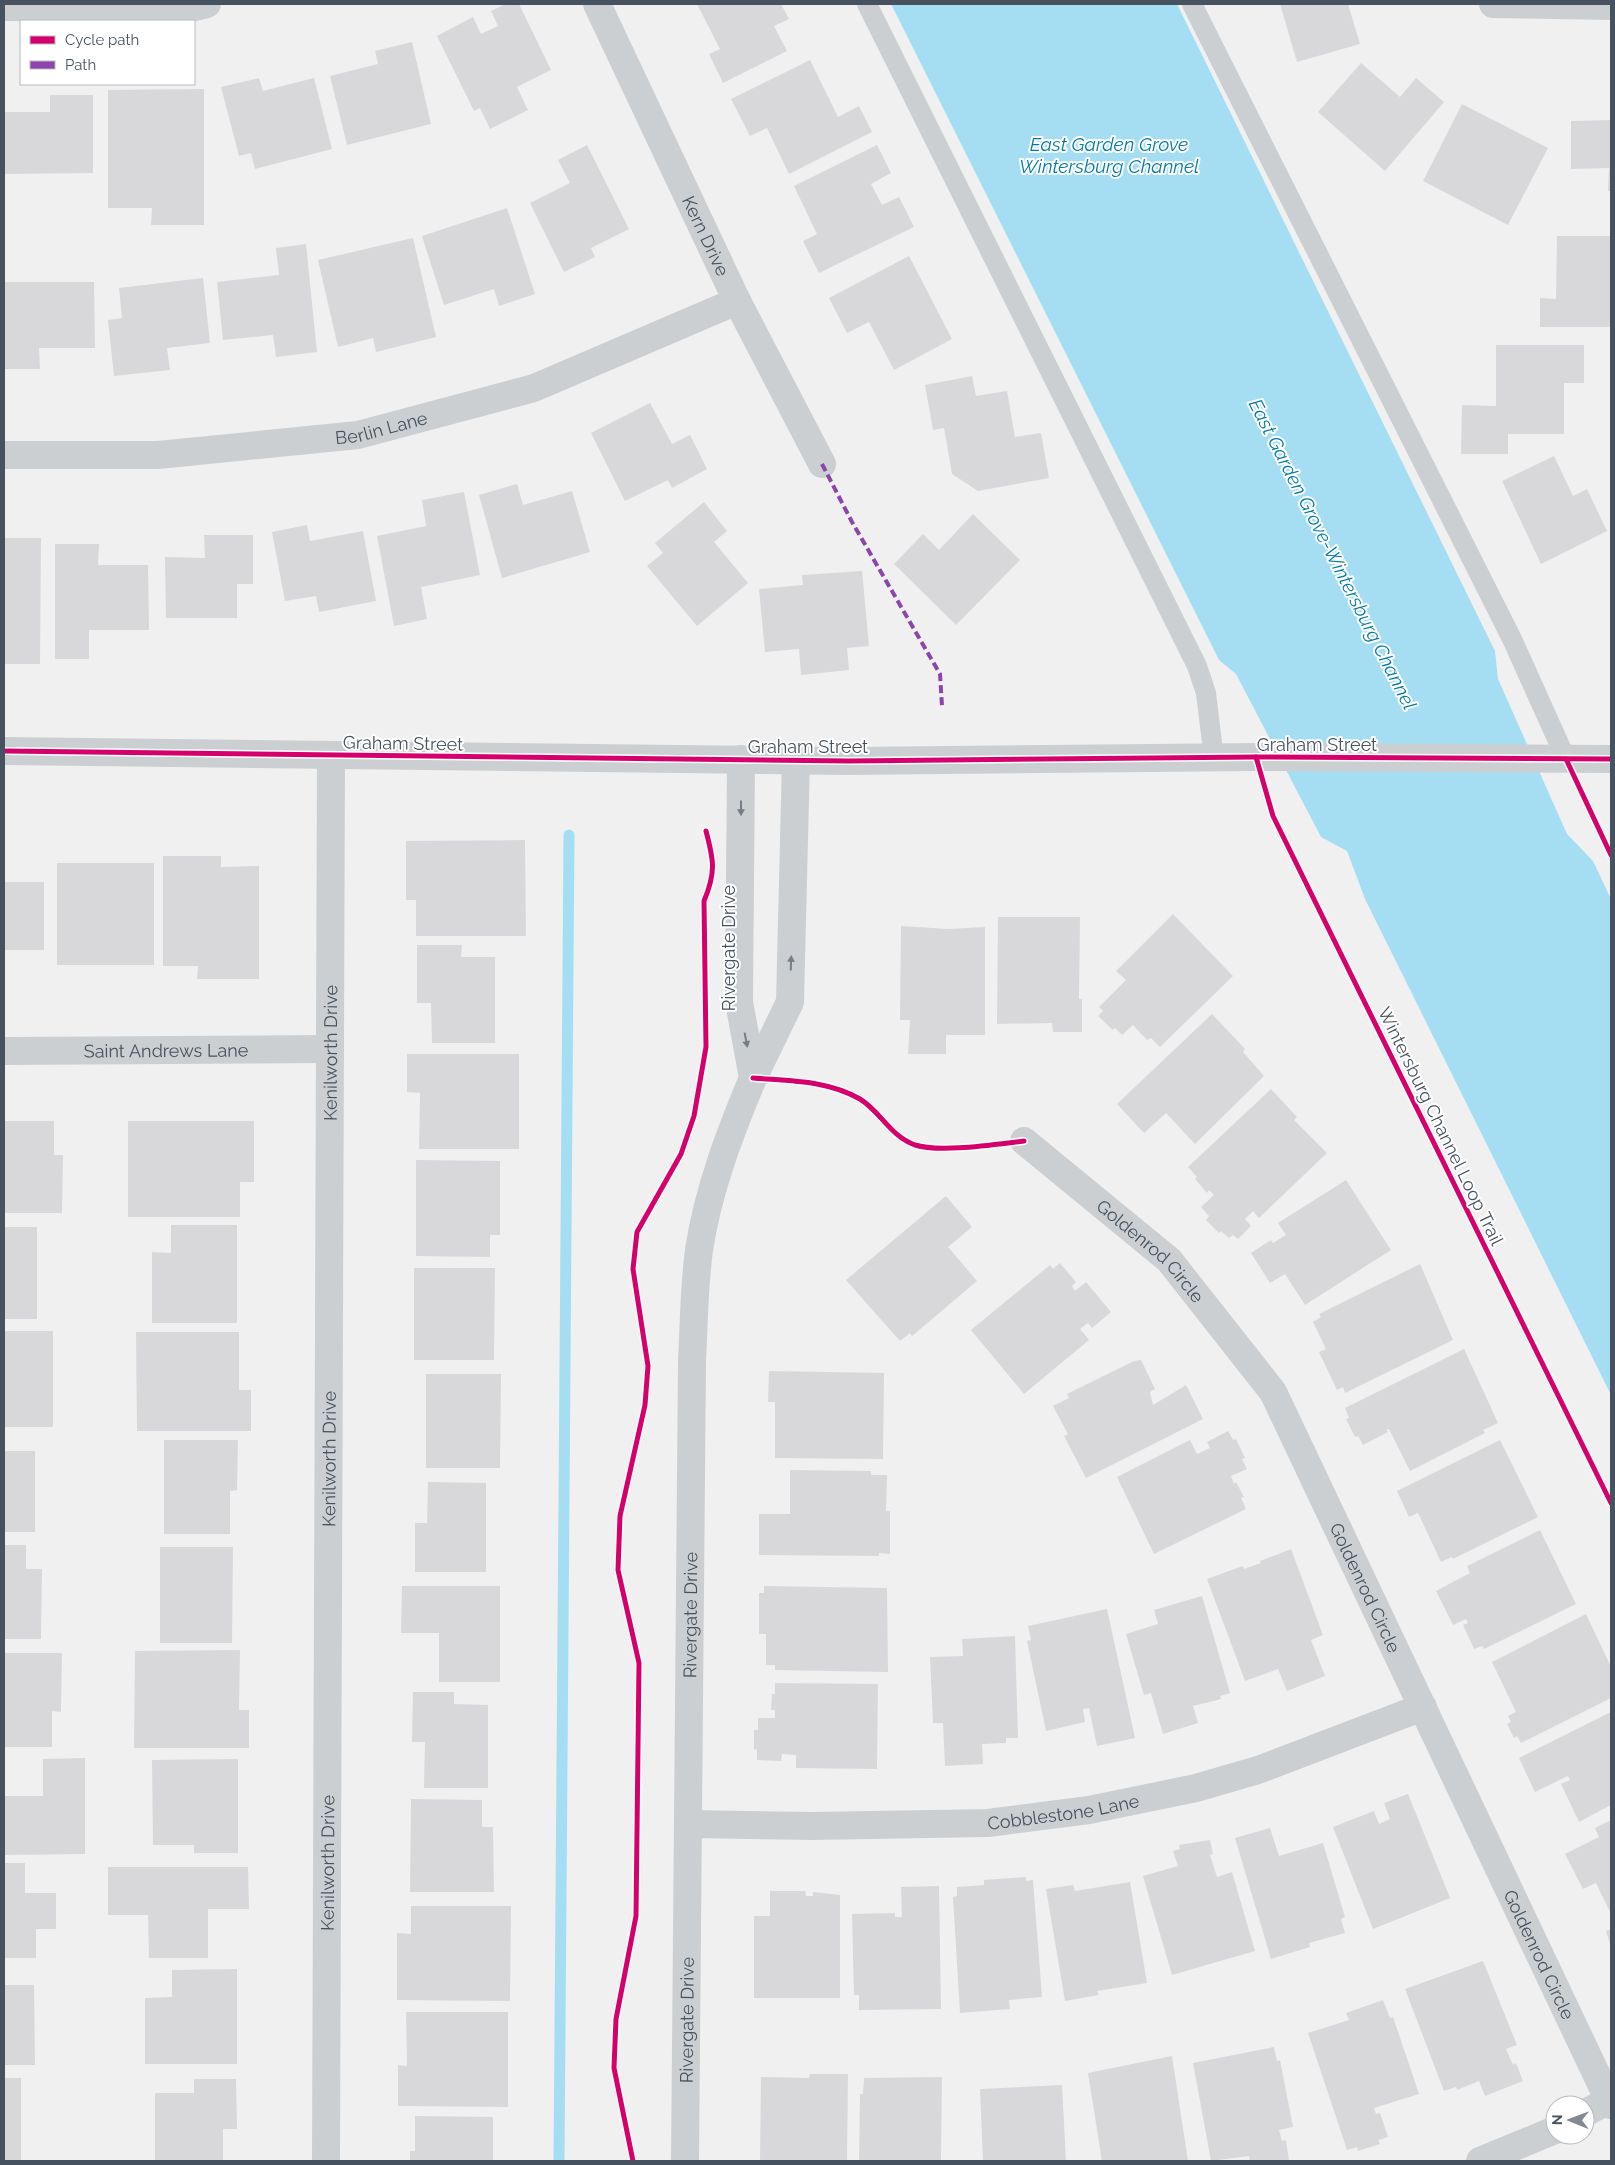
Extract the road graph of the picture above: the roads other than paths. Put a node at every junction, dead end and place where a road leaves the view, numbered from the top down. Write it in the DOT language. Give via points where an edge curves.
graph roads {
  1 [pos="207,4"];
  2 [pos="597,4"];
  3 [pos="867,4"];
  4 [pos="1192,4"];
  5 [pos="1493,4"];
  6 [pos="1611,6"];
  7 [pos="4,7"];
  8 [pos="737,301"];
  9 [pos="4,455"];
  10 [pos="822,464"];
  11 [pos="4,751"];
  12 [pos="331,756"];
  13 [pos="741,759"];
  14 [pos="796,759"];
  15 [pos="1566,759"];
  16 [pos="1611,759"];
  17 [pos="1214,760"];
  18 [pos="330,1049"];
  19 [pos="4,1051"];
  20 [pos="753,1078"];
  21 [pos="1024,1142"];
  22 [pos="1423,1707"];
  23 [pos="688,1824"];
  24 [pos="1610,2103"];
  25 [pos="1595,2109"];
  26 [pos="1545,2134"];
  27 [pos="326,2161"];
  28 [pos="685,2161"];
  29 [pos="1480,2161"];
  1 -- 7 [label="street" via="190,8"];
  2 -- 8 [label="street, Kern Drive"];
  3 -- 17 [label="lane" via="1197,666 1206,693"];
  4 -- 15 [label="lane" via="1508,630"];
  5 -- 6 [label="street"];
  8 -- 9 [label="street, Berlin Lane" via="534,388 358,435 158,455"];
  8 -- 10 [label="street, Kern Drive"];
  11 -- 12 [label="street, Graham Street"];
  12 -- 13 [label="street, Graham Street"];
  12 -- 18 [label="street, Kenilworth Drive"];
  13 -- 14 [label="street, Graham Street"];
  13 -- 20 [label="street, Rivergate Drive, one-way" via="739,1002"];
  14 -- 17 [label="street, Graham Street"];
  20 -- 14 [label="street, Rivergate Drive, one-way" via="790,1002"];
  15 -- 16 [label="street, Graham Street"];
  15 -- 17 [label="street, Graham Street"];
  18 -- 19 [label="street, Saint Andrews Lane"];
  18 -- 27 [label="street, Kenilworth Drive"];
  20 -- 23 [label="street, Rivergate Drive" via="726,1142 700,1248 696,1284 692,1361"];
  21 -- 22 [label="street, Goldenrod Circle" via="1169,1260 1273,1392"];
  22 -- 23 [label="street, Cobblestone Lane" via="1258,1770 1196,1788 1090,1810 988,1822 813,1826"];
  22 -- 24 [label="street, Goldenrod Circle"];
  23 -- 28 [label="street, Rivergate Drive"];
  24 -- 25 [label="street"];
  26 -- 29 [label="street"];
}
